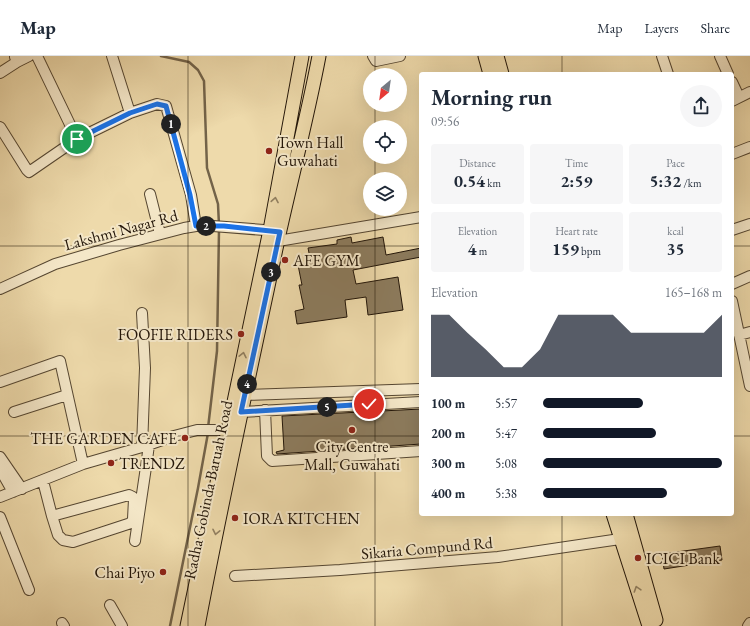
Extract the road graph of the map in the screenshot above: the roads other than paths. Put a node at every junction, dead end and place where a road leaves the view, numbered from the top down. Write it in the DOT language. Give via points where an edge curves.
graph roads {
  1 [pos="28,56"];
  2 [pos="38,56"];
  3 [pos="112,56"];
  4 [pos="302,56"];
  5 [pos="310,56"];
  6 [pos="319,56"];
  7 [pos="373,56"];
  8 [pos="400,56"];
  9 [pos="485,56"];
  10 [pos="496,56"];
  11 [pos="662,56"];
  12 [pos="720,56"];
  13 [pos="16,59"];
  14 [pos="489,72"];
  15 [pos="501,72"];
  16 [pos="667,72"];
  17 [pos="727,72"];
  18 [pos="0,73"];
  19 [pos="750,92"];
  20 [pos="736,99"];
  21 [pos="130,113"];
  22 [pos="0,127"];
  23 [pos="295,134"];
  24 [pos="77,139"];
  25 [pos="750,147"];
  26 [pos="734,153"];
  27 [pos="282,161"];
  28 [pos="295,165"];
  29 [pos="150,194"];
  30 [pos="419,217"];
  31 [pos="750,224"];
  32 [pos="196,226"];
  33 [pos="734,229"];
  34 [pos="160,234"];
  35 [pos="276,234"];
  36 [pos="750,276"];
  37 [pos="734,283"];
  38 [pos="0,289"];
  39 [pos="734,311"];
  40 [pos="142,313"];
  41 [pos="750,332"];
  42 [pos="739,335"];
  43 [pos="0,382"];
  44 [pos="750,386"];
  45 [pos="419,389"];
  46 [pos="67,395"];
  47 [pos="244,396"];
  48 [pos="419,402"];
  49 [pos="265,410"];
  50 [pos="14,412"];
  51 [pos="241,412"];
  52 [pos="227,430"];
  53 [pos="145,446"];
  54 [pos="419,451"];
  55 [pos="0,458"];
  56 [pos="83,464"];
  57 [pos="0,469"];
  58 [pos="3,481"];
  59 [pos="43,481"];
  60 [pos="18,491"];
  61 [pos="0,497"];
  62 [pos="52,516"];
  63 [pos="614,516"];
  64 [pos="627,516"];
  65 [pos="0,517"];
  66 [pos="620,539"];
  67 [pos="135,541"];
  68 [pos="235,576"];
  69 [pos="29,590"];
  70 [pos="110,606"];
  71 [pos="750,623"];
  72 [pos="122,626"];
  73 [pos="187,626"];
  74 [pos="198,626"];
  75 [pos="649,626"];
  76 [pos="657,626"];
  77 [pos="748,626"];
  1 -- 13 [label="street"];
  2 -- 24 [label="street"];
  3 -- 21 [label="street"];
  4 -- 27 [label="main road, Radha Gobinda Baruah Road"];
  5 -- 23 [label="main road"];
  6 -- 28 [label="main road, Radha Gobinda Baruah Road"];
  7 -- 8 [label="street" via="376,61"];
  9 -- 14 [label="main road"];
  10 -- 15 [label="main road"];
  11 -- 16 [label="street"];
  12 -- 17 [label="street"];
  13 -- 18 [label="street"];
  19 -- 20 [label="street"];
  21 -- 24 [label="street"];
  21 -- 32 [label="street" via="157,104 166,106"];
  22 -- 24 [label="street" via="29,172"];
  23 -- 27 [label="main road"];
  23 -- 28 [label="main road"];
  25 -- 26 [label="street"];
  35 -- 27 [label="main road, Radha Gobinda Baruah Road, one-way"];
  28 -- 35 [label="main road, Radha Gobinda Baruah Road"];
  29 -- 34 [label="street"];
  30 -- 35 [label="street, Lakshmi Nagar Rd"];
  31 -- 33 [label="street"];
  32 -- 34 [label="street, Lakshmi Nagar Rd"];
  32 -- 35 [label="street, Lakshmi Nagar Rd" via="224,226"];
  34 -- 38 [label="street, Lakshmi Nagar Rd" via="55,264"];
  35 -- 47 [label="main road, Radha Gobinda Baruah Road"];
  52 -- 35 [label="main road, Radha Gobinda Baruah Road, one-way"];
  36 -- 37 [label="street"];
  39 -- 42 [label="street"];
  40 -- 53 [label="street"];
  41 -- 42 [label="street"];
  42 -- 44 [label="street"];
  43 -- 46 [label="street" via="60,361"];
  45 -- 47 [label="street"];
  46 -- 50 [label="street"];
  46 -- 56 [label="street"];
  47 -- 51 [label="main road, Radha Gobinda Baruah Road"];
  48 -- 49 [label="street"];
  49 -- 51 [label="street"];
  49 -- 54 [label="street" via="267,456 272,461"];
  51 -- 74 [label="main road, Radha Gobinda Baruah Road, one-way"];
  52 -- 53 [label="street" via="197,430"];
  52 -- 73 [label="main road, Radha Gobinda Baruah Road"];
  53 -- 56 [label="street"];
  53 -- 67 [label="street" via="146,467"];
  55 -- 60 [label="street"];
  56 -- 59 [label="street"];
  57 -- 58 [label="street"];
  58 -- 60 [label="street"];
  59 -- 60 [label="street"];
  59 -- 62 [label="street"];
  60 -- 61 [label="street"];
  62 -- 62 [label="street" via="129,495 134,499 131,523 73,542 63,540 58,535"];
  63 -- 66 [label="main road"];
  64 -- 76 [label="main road"];
  65 -- 69 [label="street"];
  66 -- 68 [label="street, Sikaria Compund Rd" via="498,557"];
  75 -- 66 [label="main road, one-way"];
  70 -- 72 [label="street"];
  71 -- 77 [label="street"];
}
